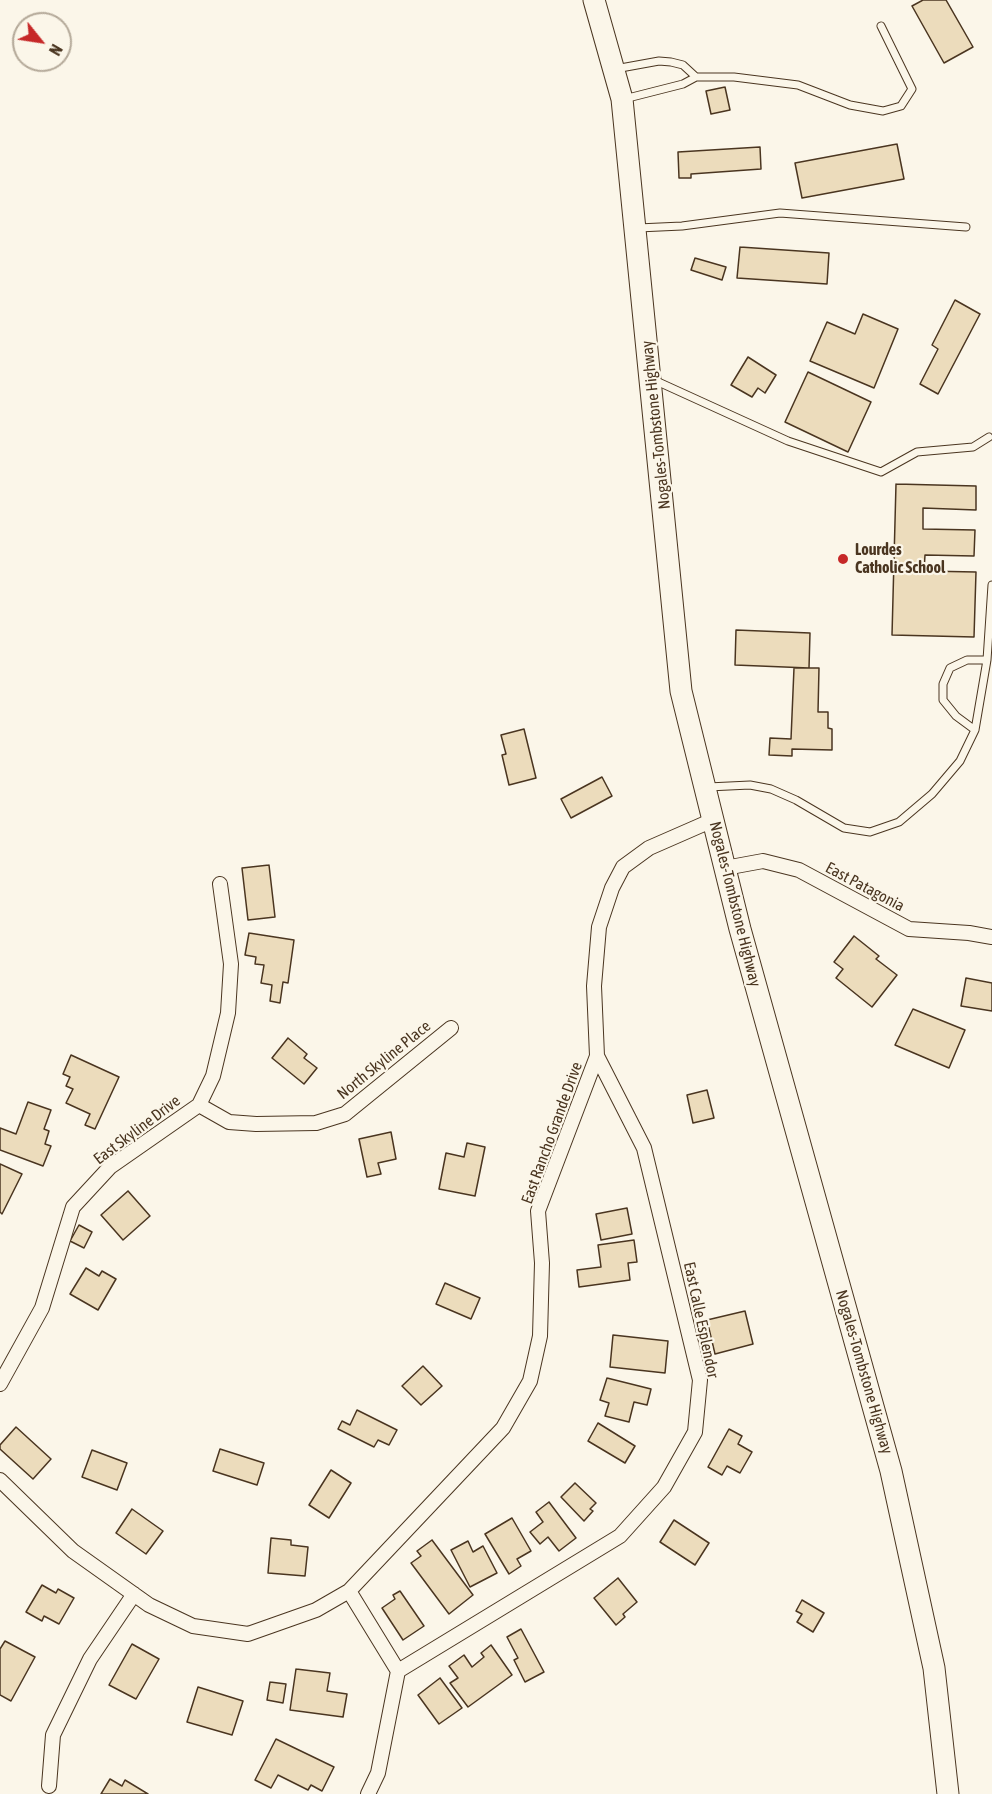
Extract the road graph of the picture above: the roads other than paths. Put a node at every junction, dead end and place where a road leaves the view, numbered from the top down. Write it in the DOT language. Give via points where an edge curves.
graph roads {
  1 [pos="594,0"];
  2 [pos="881,26"];
  3 [pos="613,69"];
  4 [pos="696,77"];
  5 [pos="622,99"];
  6 [pos="966,227"];
  7 [pos="636,228"];
  8 [pos="651,379"];
  9 [pos="989,437"];
  10 [pos="992,585"];
  11 [pos="987,660"];
  12 [pos="975,730"];
  13 [pos="706,787"];
  14 [pos="713,820"];
  15 [pos="725,868"];
  16 [pos="220,884"];
  17 [pos="992,938"];
  18 [pos="451,1028"];
  19 [pos="597,1056"];
  20 [pos="199,1105"];
  21 [pos="0,1384"];
  22 [pos="0,1480"];
  23 [pos="349,1591"];
  24 [pos="134,1594"];
  25 [pos="398,1671"];
  26 [pos="49,1786"];
  27 [pos="368,1794"];
  28 [pos="948,1794"];
  1 -- 3 [label="main road, Nogales-Tombstone Highway"];
  2 -- 4 [label="lane" via="912,90 901,106 883,111 765,79"];
  3 -- 4 [label="lane" via="671,62 683,65"];
  3 -- 5 [label="main road, Nogales-Tombstone Highway"];
  4 -- 5 [label="lane" via="683,84"];
  5 -- 7 [label="main road, Nogales-Tombstone Highway"];
  6 -- 7 [label="lane" via="780,213"];
  7 -- 8 [label="main road, Nogales-Tombstone Highway"];
  8 -- 9 [label="lane" via="788,441 881,471 917,452 973,447"];
  8 -- 13 [label="main road, Nogales-Tombstone Highway" via="681,692"];
  10 -- 11 [label="lane"];
  11 -- 12 [label="lane"];
  11 -- 12 [label="lane" via="968,660 950,668 943,684 943,700"];
  12 -- 13 [label="lane" via="960,761 932,794 899,822 870,832 844,828 771,789 750,784"];
  13 -- 14 [label="main road, Nogales-Tombstone Highway"];
  14 -- 15 [label="main road, Nogales-Tombstone Highway"];
  14 -- 19 [label="street, East Rancho Grande Drive" via="649,848 623,867 612,888 599,927 594,986"];
  15 -- 17 [label="street, East Patagonia" via="763,861 799,870 909,929"];
  15 -- 28 [label="main road, Nogales-Tombstone Highway" via="891,1471 934,1668"];
  16 -- 20 [label="street, East Skyline Drive" via="231,964 228,1013 213,1076"];
  18 -- 20 [label="street, North Skyline Place" via="345,1114 316,1123 229,1122"];
  19 -- 23 [label="street, East Rancho Grande Drive" via="538,1211 542,1263 540,1336 530,1381 503,1428"];
  19 -- 25 [label="street, East Calle Esplendor" via="644,1148 700,1380 695,1432 664,1487 620,1536"];
  20 -- 21 [label="street, East Skyline Drive" via="110,1167 73,1207 42,1308"];
  22 -- 24 [label="street" via="73,1551"];
  23 -- 24 [label="street, East Rancho Grande Drive" via="316,1610 248,1634 193,1626"];
  23 -- 25 [label="street"];
  24 -- 26 [label="street" via="90,1659 53,1735"];
  25 -- 27 [label="street" via="378,1773"];
}
